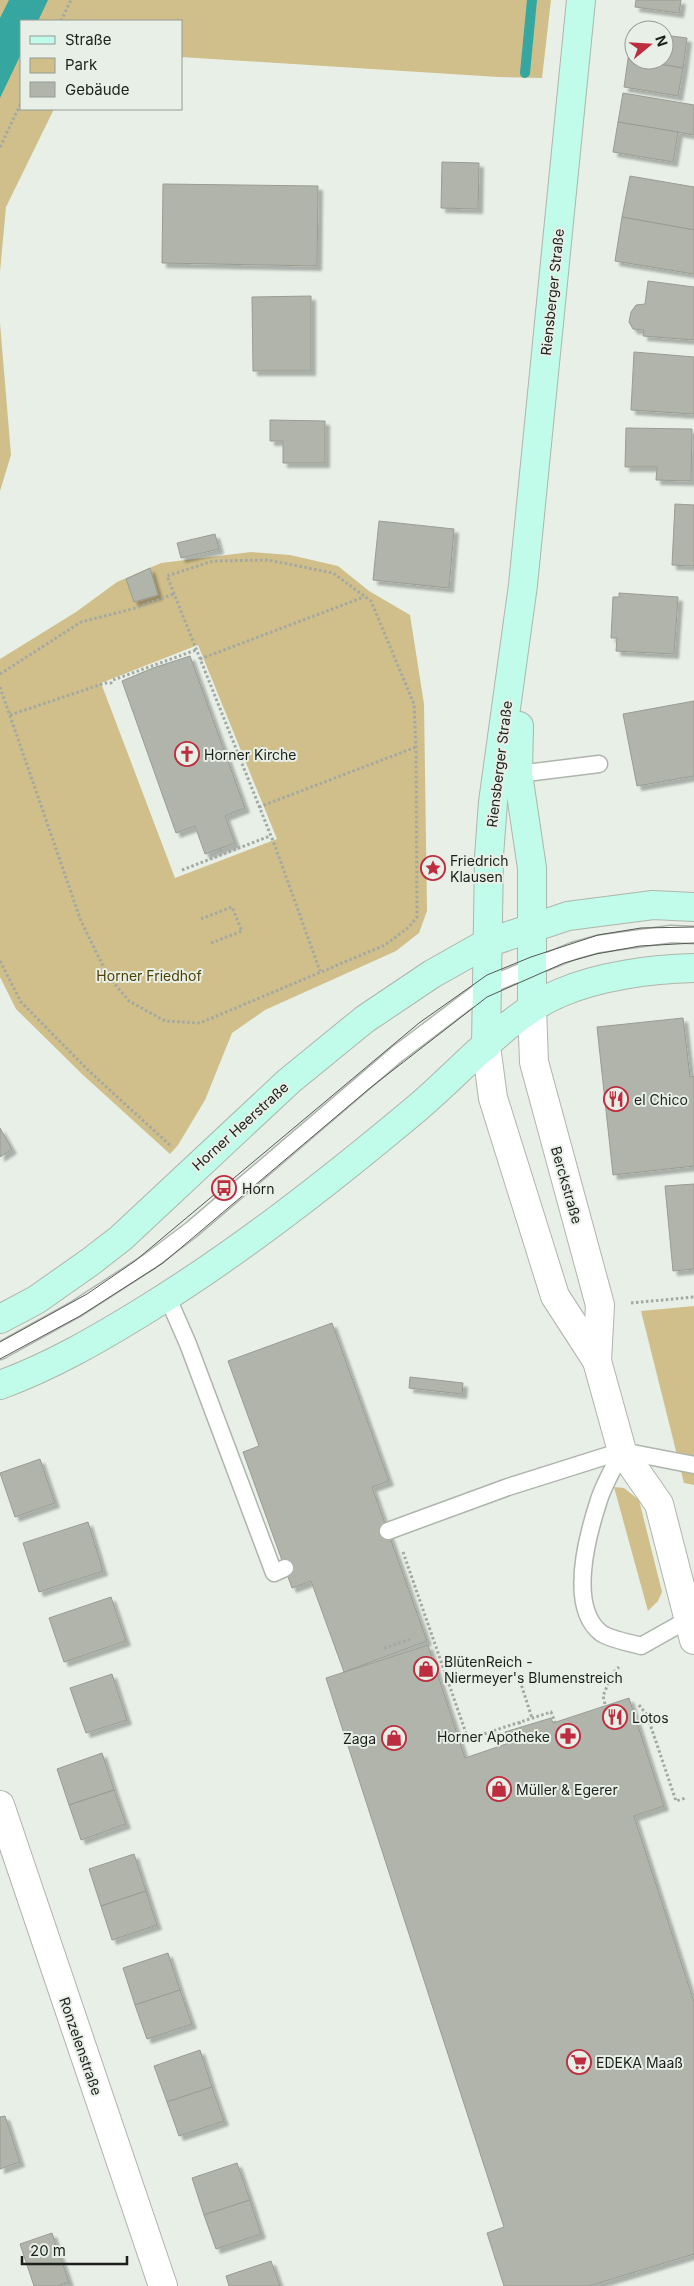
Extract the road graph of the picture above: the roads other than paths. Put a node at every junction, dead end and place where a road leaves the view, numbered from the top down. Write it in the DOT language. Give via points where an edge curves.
graph roads {
  1 [pos="581,0"];
  2 [pos="523,585"];
  3 [pos="599,764"];
  4 [pos="518,774"];
  5 [pos="694,907"];
  6 [pos="531,928"];
  7 [pos="694,935"];
  8 [pos="488,943"];
  9 [pos="531,967"];
  10 [pos="694,968"];
  11 [pos="487,986"];
  12 [pos="532,1008"];
  13 [pos="486,1046"];
  14 [pos="167,1296"];
  15 [pos="0,1319"];
  16 [pos="0,1351"];
  17 [pos="597,1361"];
  18 [pos="0,1385"];
  19 [pos="622,1451"];
  20 [pos="694,1465"];
  21 [pos="391,1529"];
  22 [pos="285,1568"];
  23 [pos="691,1629"];
  24 [pos="0,1805"];
  25 [pos="163,2286"];
  1 -- 2 [label="main road, Riensberger Straße"];
  2 -- 4 [label="main road, Riensberger Straße"];
  2 -- 8 [label="main road, Riensberger Straße" via="493,802"];
  3 -- 4 [label="lane"];
  4 -- 6 [label="main road, Riensberger Straße" via="532,868"];
  5 -- 6 [label="main road, Horner Heerstraße" via="652,906 568,916"];
  6 -- 8 [label="main road, Horner Heerstraße"];
  6 -- 9 [label="main road, Riensberger Straße"];
  7 -- 9 [label="lane" via="671,934 598,944"];
  8 -- 11 [label="main road, Riensberger Straße"];
  8 -- 15 [label="main road, Horner Heerstraße" via="432,974 365,1019 289,1081 121,1238 36,1300"];
  9 -- 11 [label="lane"];
  9 -- 12 [label="main road, Riensberger Straße"];
  10 -- 12 [label="main road" via="664,969 612,978 561,992"];
  11 -- 13 [label="main road, Riensberger Straße"];
  11 -- 16 [label="lane" via="397,1054 191,1230 150,1261 76,1309"];
  12 -- 13 [label="main road"];
  12 -- 17 [label="street, Berckstraße" via="534,1062 600,1305"];
  13 -- 14 [label="main road" via="416,1109 249,1242"];
  13 -- 17 [label="street, Berckstraße" via="493,1098 555,1296"];
  14 -- 18 [label="main road" via="91,1344"];
  14 -- 22 [label="lane" via="274,1573"];
  17 -- 19 [label="street, Berckstraße"];
  19 -- 20 [label="lane"];
  19 -- 21 [label="lane"];
  19 -- 23 [label="street, Berckstraße" via="659,1504"];
  19 -- 23 [label="lane" via="598,1502 582,1587 585,1612 601,1633 641,1646"];
  24 -- 25 [label="street, Ronzelenstraße"];
}
